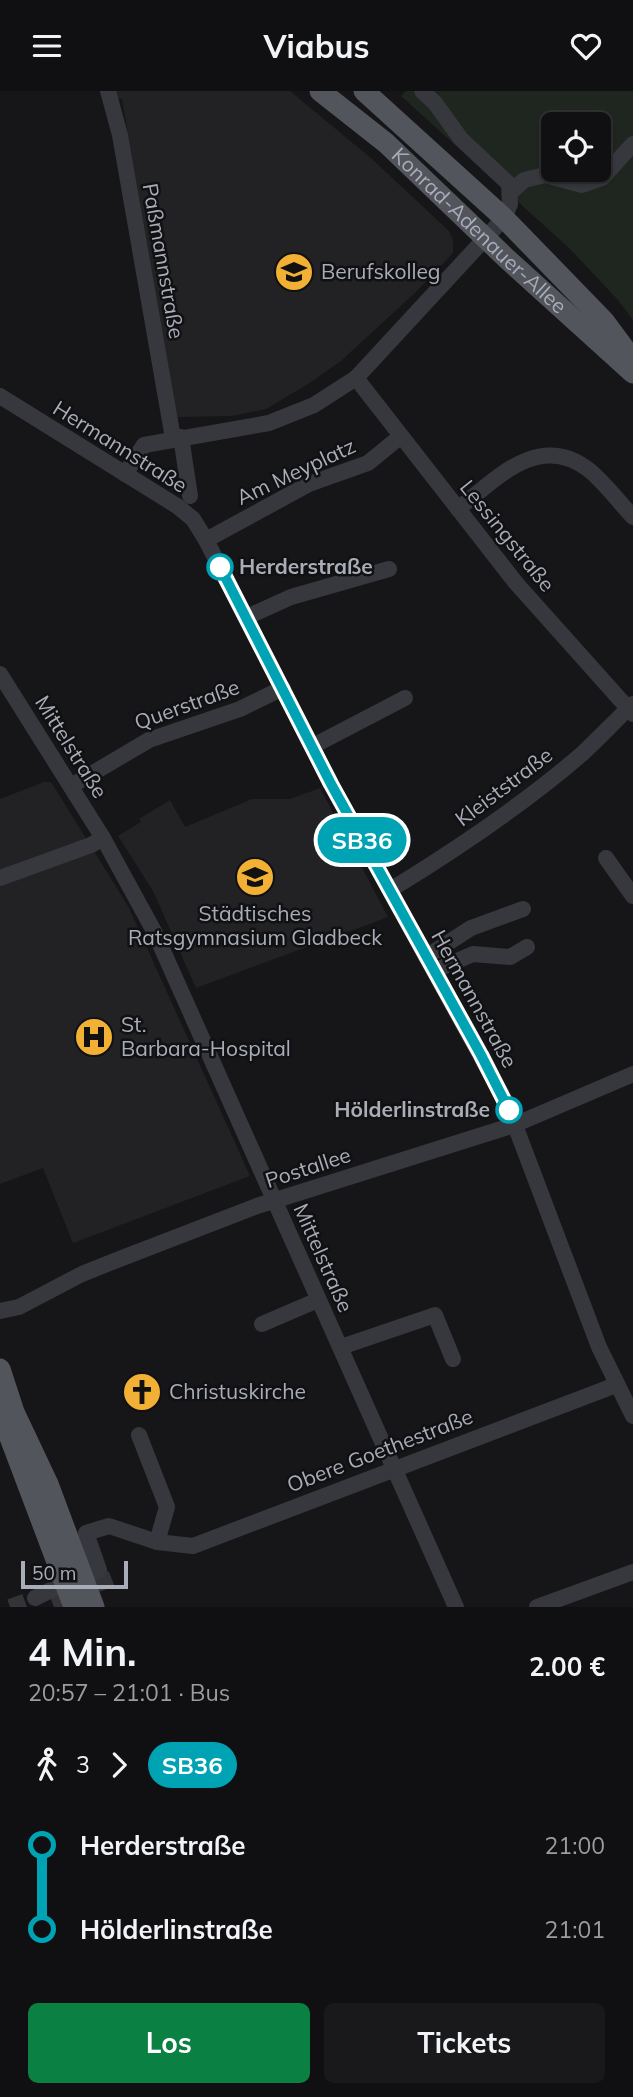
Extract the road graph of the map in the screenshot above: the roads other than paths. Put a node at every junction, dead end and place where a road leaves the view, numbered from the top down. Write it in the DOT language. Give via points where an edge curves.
graph roads {
  1 [pos="108,91"];
  2 [pos="320,91"];
  3 [pos="364,91"];
  4 [pos="422,91"];
  5 [pos="633,144"];
  6 [pos="511,192"];
  7 [pos="504,218"];
  8 [pos="486,238"];
  9 [pos="633,359"];
  10 [pos="633,373"];
  11 [pos="356,379"];
  12 [pos="0,396"];
  13 [pos="401,436"];
  14 [pos="177,438"];
  15 [pos="125,474"];
  16 [pos="190,496"];
  17 [pos="458,509"];
  18 [pos="633,517"];
  19 [pos="206,540"];
  20 [pos="389,569"];
  21 [pos="247,617"];
  22 [pos="0,674"];
  23 [pos="283,688"];
  24 [pos="405,698"];
  25 [pos="631,709"];
  26 [pos="313,746"];
  27 [pos="71,786"];
  28 [pos="103,838"];
  29 [pos="606,858"];
  30 [pos="0,879"];
  31 [pos="390,890"];
  32 [pos="633,896"];
  33 [pos="523,909"];
  34 [pos="527,947"];
  35 [pos="430,964"];
  36 [pos="633,1074"];
  37 [pos="514,1125"];
  38 [pos="274,1201"];
  39 [pos="318,1300"];
  40 [pos="0,1311"];
  41 [pos="262,1324"];
  42 [pos="341,1347"];
  43 [pos="453,1359"];
  44 [pos="0,1369"];
  45 [pos="623,1388"];
  46 [pos="633,1416"];
  47 [pos="3,1425"];
  48 [pos="139,1435"];
  49 [pos="394,1468"];
  50 [pos="157,1542"];
  51 [pos="633,1572"];
  52 [pos="74,1580"];
  53 [pos="35,1598"];
  54 [pos="74,1607"];
  55 [pos="94,1607"];
  56 [pos="456,1607"];
  57 [pos="537,1607"];
  1 -- 14 [label="street, Paßmannstraße"];
  2 -- 8 [label="main road, Konrad-Adenauer-Allee" via="386,143"];
  3 -- 7 [label="main road, Konrad-Adenauer-Allee"];
  4 -- 6 [label="street" via="461,139 509,184"];
  5 -- 6 [label="street" via="602,178 582,185 545,175 524,180"];
  6 -- 7 [label="street"];
  7 -- 8 [label="street"];
  7 -- 9 [label="main road, Konrad-Adenauer-Allee" via="604,321"];
  8 -- 10 [label="main road, Konrad-Adenauer-Allee"];
  8 -- 11 [label="street"];
  11 -- 13 [label="street, Lessingstraße"];
  11 -- 14 [label="street" via="314,405 269,423"];
  12 -- 15 [label="street, Hermannstraße"];
  13 -- 17 [label="street, Lessingstraße"];
  13 -- 19 [label="street, Am Meyplatz" via="368,463 309,484"];
  14 -- 15 [label="street" via="144,445"];
  14 -- 16 [label="street, Paßmannstraße"];
  15 -- 19 [label="street, Hermannstraße" via="193,519"];
  17 -- 18 [label="street" via="520,462 555,455 590,471"];
  17 -- 25 [label="street, Lessingstraße" via="516,583"];
  19 -- 21 [label="street, Hermannstraße"];
  20 -- 21 [label="street" via="291,597"];
  21 -- 23 [label="street, Hermannstraße"];
  22 -- 27 [label="street, Mittelstraße"];
  23 -- 26 [label="street, Hermannstraße"];
  23 -- 27 [label="street, Querstraße" via="240,709 149,740"];
  24 -- 26 [label="street"];
  25 -- 31 [label="street, Kleiststraße" via="514,808"];
  26 -- 31 [label="street, Hermannstraße"];
  27 -- 28 [label="street, Mittelstraße"];
  28 -- 30 [label="street"];
  28 -- 38 [label="street, Mittelstraße" via="155,933"];
  29 -- 32 [label="street"];
  31 -- 35 [label="street, Hermannstraße"];
  33 -- 35 [label="street" via="471,928"];
  34 -- 35 [label="street" via="510,957 473,954"];
  35 -- 37 [label="street, Hermannstraße" via="507,1104"];
  36 -- 37 [label="street, Postallee"];
  37 -- 38 [label="street, Postallee"];
  37 -- 45 [label="street, Hermannstraße" via="598,1347"];
  38 -- 39 [label="street, Mittelstraße"];
  38 -- 40 [label="street, Postallee" via="117,1260 19,1307"];
  39 -- 41 [label="street"];
  39 -- 42 [label="street, Mittelstraße"];
  42 -- 43 [label="street" via="435,1315"];
  42 -- 49 [label="street, Mittelstraße"];
  44 -- 52 [label="main road" via="32,1448"];
  45 -- 46 [label="street, Hermannstraße"];
  45 -- 49 [label="street, Obere Goethestraße"];
  47 -- 52 [label="main road"];
  48 -- 50 [label="street" via="167,1507"];
  49 -- 50 [label="street, Obere Goethestraße" via="193,1546"];
  49 -- 56 [label="street, Mittelstraße"];
  50 -- 52 [label="street, Obere Goethestraße" via="109,1525 86,1533 99,1570"];
  51 -- 57 [label="street"];
  52 -- 53 [label="street"];
  52 -- 54 [label="main road"];
  52 -- 55 [label="main road"];
}
